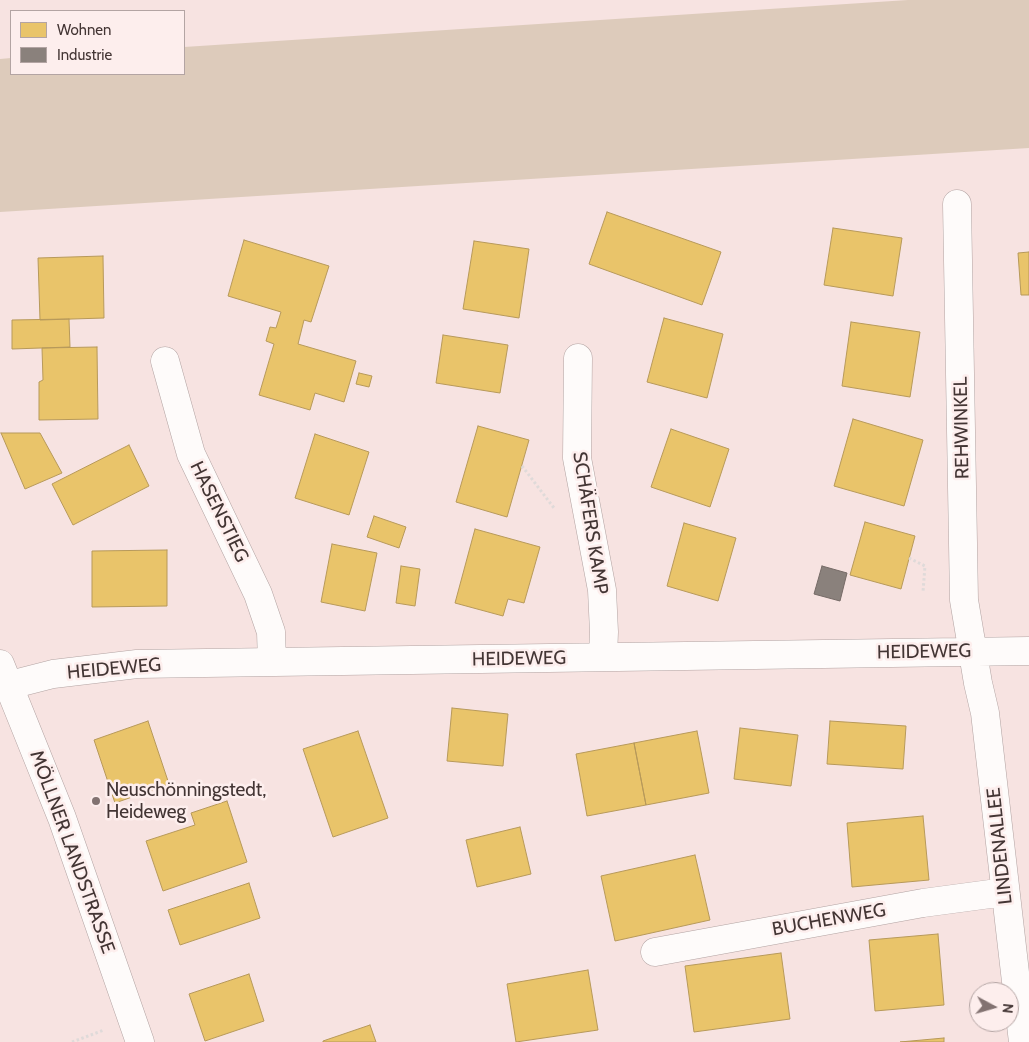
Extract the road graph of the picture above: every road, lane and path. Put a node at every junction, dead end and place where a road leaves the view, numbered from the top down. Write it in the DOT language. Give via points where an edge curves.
graph roads {
  1 [pos="957,204"];
  2 [pos="578,358"];
  3 [pos="165,361"];
  4 [pos="522,466"];
  5 [pos="558,513"];
  6 [pos="909,558"];
  7 [pos="923,592"];
  8 [pos="972,651"];
  9 [pos="1029,651"];
  10 [pos="603,657"];
  11 [pos="272,662"];
  12 [pos="5,674"];
  13 [pos="1005,892"];
  14 [pos="654,952"];
  15 [pos="1024,997"];
  16 [pos="140,1042"];
  17 [pos="1023,1042"];
  1 -- 8 [label="street, REHWINKEL" via="964,600"];
  2 -- 10 [label="street, SCHÄFERS KAMP" via="577,458 602,590"];
  3 -- 11 [label="street, HASENSTIEG" via="191,454 258,594 271,632"];
  4 -- 5 [label="path"];
  6 -- 7 [label="path" via="925,566"];
  8 -- 9 [label="street, HEIDEWEG"];
  8 -- 10 [label="street, HEIDEWEG"];
  8 -- 13 [label="street, LINDENALLEE" via="985,713"];
  10 -- 11 [label="street, HEIDEWEG"];
  11 -- 12 [label="street, HEIDEWEG" via="137,664 53,674"];
  12 -- 16 [label="street, MÖLLNER LANDSTRASSE" via="62,818"];
  13 -- 14 [label="street, BUCHENWEG" via="923,903"];
  13 -- 15 [label="street, LINDENALLEE"];
  15 -- 17 [label="street, LINDENALLEE"];
}
